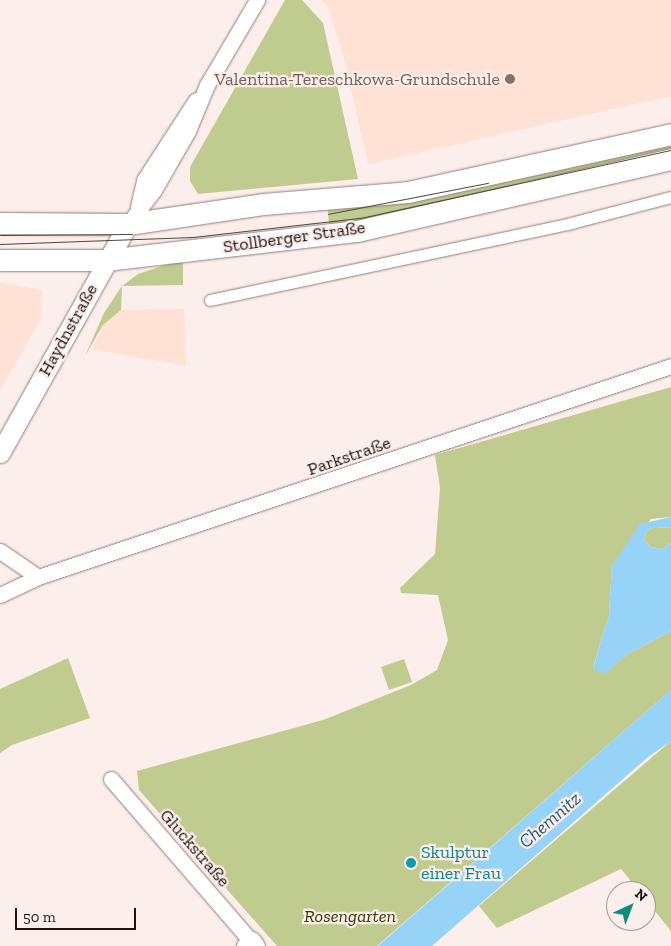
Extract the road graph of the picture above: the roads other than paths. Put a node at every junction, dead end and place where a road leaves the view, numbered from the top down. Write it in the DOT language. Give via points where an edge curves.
graph roads {
  1 [pos="257,0"];
  2 [pos="671,134"];
  3 [pos="671,159"];
  4 [pos="671,197"];
  5 [pos="133,216"];
  6 [pos="0,223"];
  7 [pos="0,260"];
  8 [pos="106,260"];
  9 [pos="210,300"];
  10 [pos="671,366"];
  11 [pos="0,453"];
  12 [pos="0,552"];
  13 [pos="38,577"];
  14 [pos="0,595"];
  15 [pos="111,779"];
  16 [pos="250,944"];
  1 -- 5 [label="street, Haydnstraße" via="208,85 188,131 159,182"];
  2 -- 5 [label="main road, Stollberger Straße" via="408,192"];
  3 -- 8 [label="main road, Stollberger Straße" via="356,232"];
  4 -- 9 [label="street" via="571,223"];
  5 -- 6 [label="main road, Stollberger Straße"];
  5 -- 8 [label="street, Haydnstraße"];
  7 -- 8 [label="main road, Stollberger Straße"];
  8 -- 11 [label="street, Haydnstraße"];
  10 -- 13 [label="street, Parkstraße"];
  12 -- 13 [label="street"];
  13 -- 14 [label="street, Parkstraße"];
  15 -- 16 [label="street, Gluckstraße"];
}
